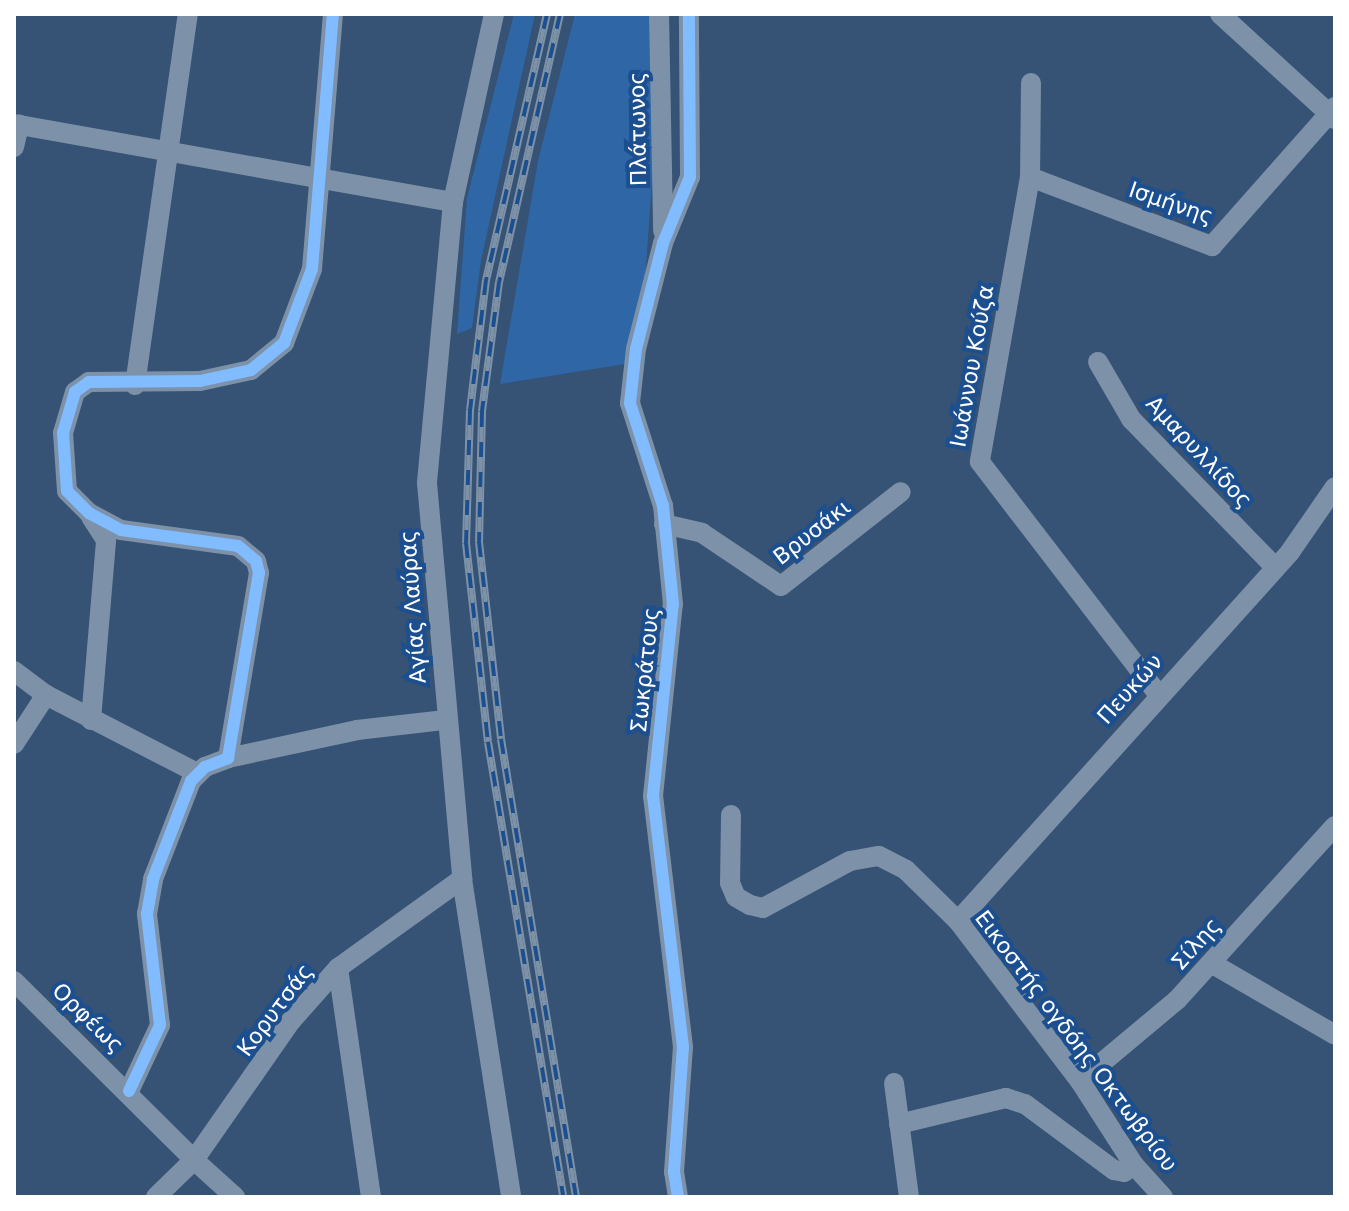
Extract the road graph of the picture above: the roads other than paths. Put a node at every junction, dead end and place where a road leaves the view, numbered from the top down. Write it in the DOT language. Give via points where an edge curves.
graph roads {
  1 [pos="188,14"];
  2 [pos="333,14"];
  3 [pos="494,14"];
  4 [pos="659,14"];
  5 [pos="689,14"];
  6 [pos="1220,14"];
  7 [pos="1031,83"];
  8 [pos="1333,113"];
  9 [pos="16,124"];
  10 [pos="14,147"];
  11 [pos="169,150"];
  12 [pos="323,177"];
  13 [pos="1030,177"];
  14 [pos="453,202"];
  15 [pos="663,243"];
  16 [pos="1098,362"];
  17 [pos="135,385"];
  18 [pos="1335,487"];
  19 [pos="901,492"];
  20 [pos="89,513"];
  21 [pos="664,524"];
  22 [pos="1275,567"];
  23 [pos="14,671"];
  24 [pos="1158,694"];
  25 [pos="46,695"];
  26 [pos="91,720"];
  27 [pos="445,720"];
  28 [pos="14,744"];
  29 [pos="228,758"];
  30 [pos="197,773"];
  31 [pos="731,815"];
  32 [pos="1335,826"];
  33 [pos="462,879"];
  34 [pos="958,921"];
  35 [pos="1211,963"];
  36 [pos="338,968"];
  37 [pos="14,981"];
  38 [pos="1335,1035"];
  39 [pos="1080,1081"];
  40 [pos="894,1083"];
  41 [pos="129,1091"];
  42 [pos="899,1124"];
  43 [pos="194,1160"];
  44 [pos="1134,1165"];
  45 [pos="156,1197"];
  46 [pos="235,1197"];
  47 [pos="371,1197"];
  48 [pos="511,1197"];
  49 [pos="678,1197"];
  50 [pos="909,1197"];
  51 [pos="1163,1197"];
  1 -- 11 [label="street"];
  2 -- 12 [label="street"];
  3 -- 14 [label="street, Αγίας Λαύρας"];
  4 -- 15 [label="street, Πλάτωνος"];
  5 -- 15 [label="street, Σωκράτους" via="690,177"];
  6 -- 8 [label="street"];
  7 -- 13 [label="street, Ιωάννου Κούζα"];
  8 -- 13 [label="street, Ισμήνης" via="1212,246"];
  9 -- 10 [label="street"];
  9 -- 11 [label="street"];
  11 -- 12 [label="street"];
  11 -- 17 [label="street"];
  12 -- 14 [label="street"];
  12 -- 17 [label="street" via="312,269 284,343 251,370 200,381"];
  13 -- 24 [label="street, Ιωάννου Κούζα" via="980,462"];
  14 -- 27 [label="street, Αγίας Λαύρας" via="427,483"];
  15 -- 21 [label="street, Σωκράτους" via="636,349 630,403"];
  16 -- 22 [label="street, Αμαρυλλίδος" via="1131,419"];
  17 -- 20 [label="street" via="89,382 69,405 63,477 67,491"];
  18 -- 22 [label="street, Πευκών"];
  19 -- 21 [label="street, Βρυσάκι" via="781,586 702,533"];
  20 -- 26 [label="street" via="106,540"];
  20 -- 29 [label="street" via="121,530 238,546 256,561 259,573"];
  21 -- 49 [label="street, Σωκράτους" via="673,604 653,796 683,1047 674,1157"];
  22 -- 24 [label="street, Πευκών"];
  23 -- 25 [label="street"];
  24 -- 34 [label="street, Πευκών"];
  25 -- 26 [label="street"];
  25 -- 28 [label="street"];
  26 -- 30 [label="street"];
  27 -- 29 [label="street" via="357,730"];
  27 -- 33 [label="street, Αγίας Λαύρας"];
  29 -- 30 [label="street"];
  30 -- 41 [label="street" via="150,889 147,914 160,1025"];
  31 -- 34 [label="street, Εικοστής ογδόης Οκτωβρίου" via="730,883 742,902 763,908 850,861 879,856 906,870"];
  32 -- 35 [label="street, Σίλης"];
  33 -- 36 [label="street, Κορυτσάς"];
  33 -- 48 [label="street, Αγίας Λαύρας"];
  34 -- 39 [label="street, Εικοστής ογδόης Οκτωβρίου"];
  35 -- 38 [label="street"];
  35 -- 39 [label="street, Σίλης" via="1177,1000"];
  36 -- 43 [label="street, Κορυτσάς" via="291,1021"];
  36 -- 47 [label="street"];
  37 -- 41 [label="street, Ορφέως"];
  39 -- 44 [label="street, Εικοστής ογδόης Οκτωβρίου"];
  40 -- 42 [label="street"];
  41 -- 43 [label="street, Ορφέως"];
  42 -- 44 [label="street" via="1006,1098 1025,1104 1114,1170 1124,1172"];
  42 -- 50 [label="street"];
  43 -- 45 [label="street, Κορυτσάς"];
  43 -- 46 [label="street"];
  44 -- 51 [label="street, Εικοστής ογδόης Οκτωβρίου"];
}
